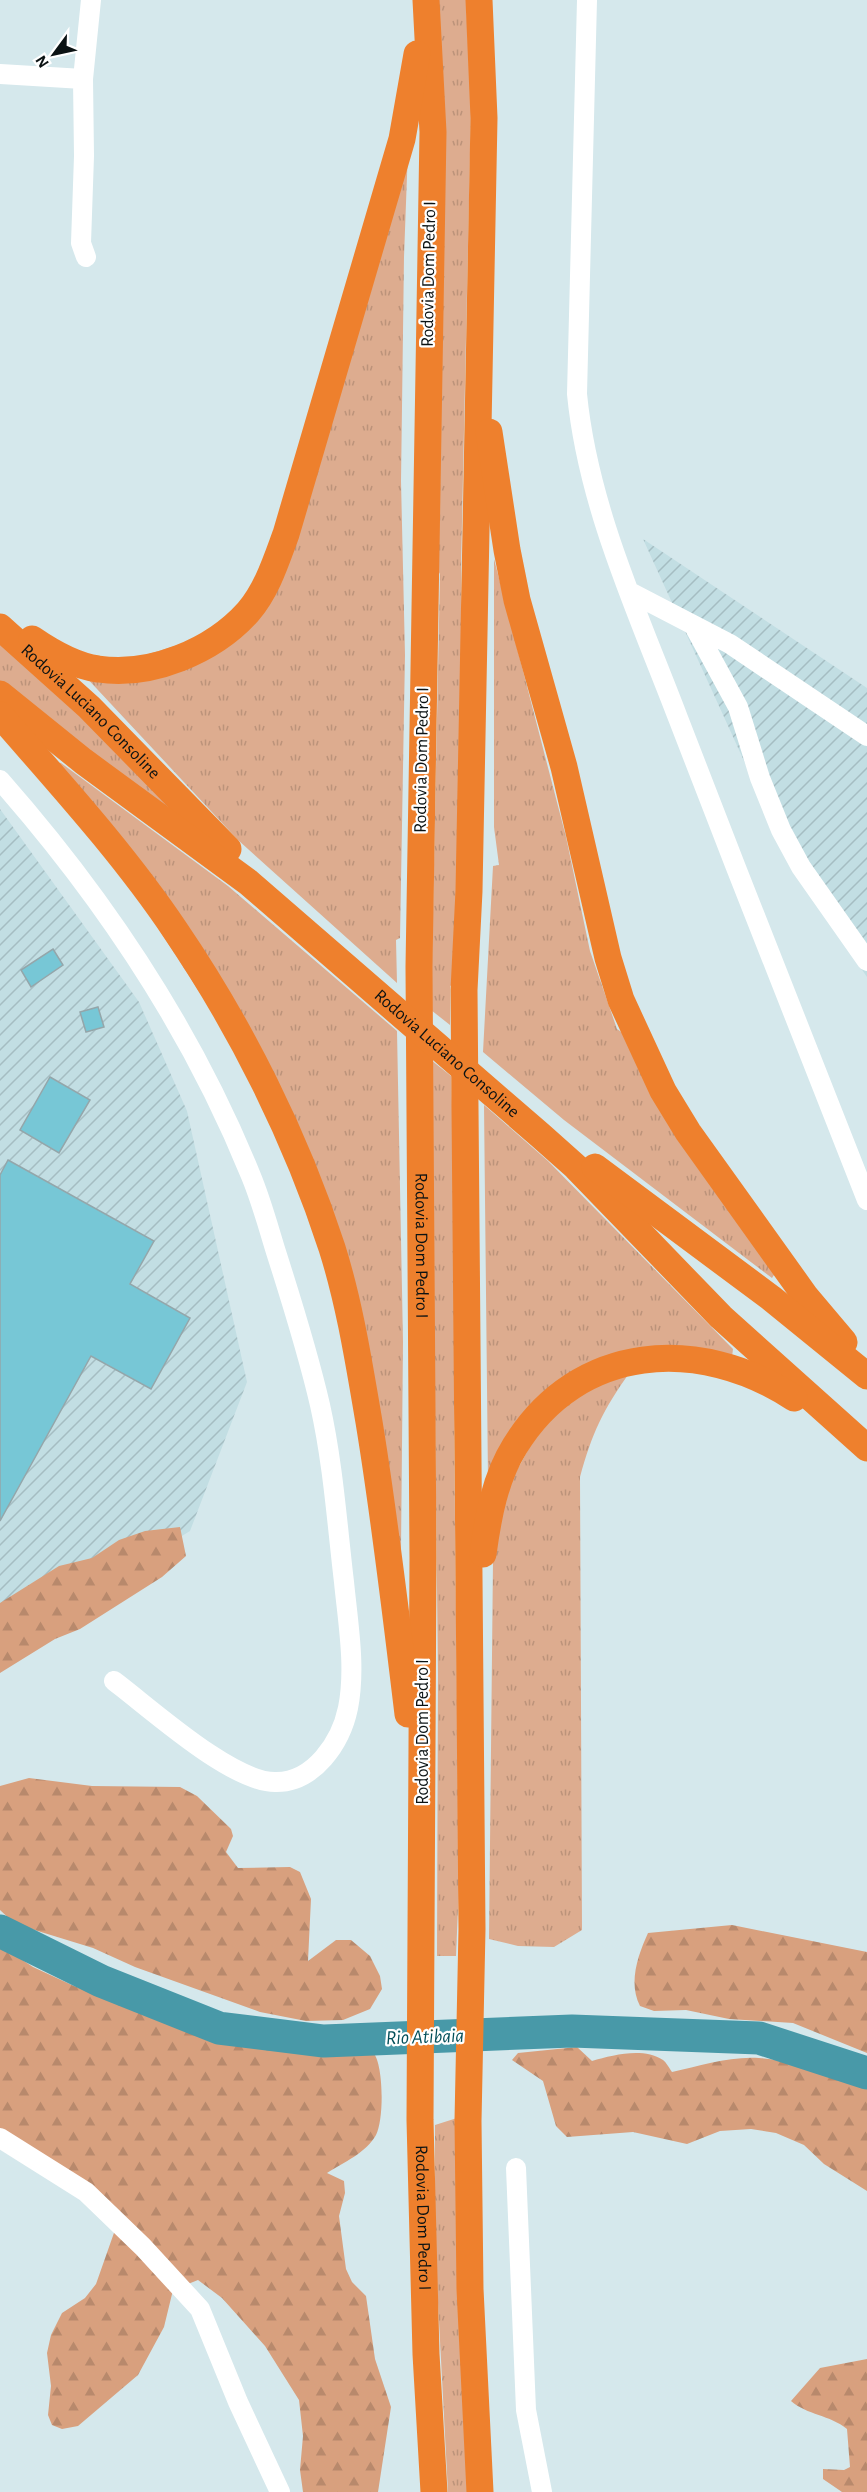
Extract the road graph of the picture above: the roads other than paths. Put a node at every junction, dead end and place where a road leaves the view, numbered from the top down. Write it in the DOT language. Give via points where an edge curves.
graph roads {
  1 [pos="91,0"];
  2 [pos="479,0"];
  3 [pos="587,0"];
  4 [pos="426,10"];
  5 [pos="0,74"];
  6 [pos="83,79"];
  7 [pos="86,257"];
  8 [pos="478,401"];
  9 [pos="630,592"];
  10 [pos="0,626"];
  11 [pos="694,626"];
  12 [pos="0,694"];
  13 [pos="0,715"];
  14 [pos="867,736"];
  15 [pos="0,780"];
  16 [pos="848,933"];
  17 [pos="867,940"];
  18 [pos="867,961"];
  19 [pos="867,1200"];
  20 [pos="867,1366"];
  21 [pos="867,1376"];
  22 [pos="843,1427"];
  23 [pos="867,1448"];
  24 [pos="471,1586"];
  25 [pos="114,1680"];
  26 [pos="423,1784"];
  27 [pos="0,2138"];
  28 [pos="516,2168"];
  29 [pos="280,2492"];
  30 [pos="434,2492"];
  31 [pos="480,2492"];
  32 [pos="542,2492"];
  1 -- 6 [label="street"];
  2 -- 8 [label="highway" via="484,118"];
  3 -- 9 [label="street" via="577,394 590,474"];
  4 -- 10 [label="highway" via="402,139 286,534 274,567 248,611 230,629 199,649 166,663 122,669 98,670 78,664 9,626"];
  4 -- 26 [label="highway, Rodovia Dom Pedro I" via="433,132 419,967"];
  5 -- 6 [label="street"];
  6 -- 7 [label="street" via="81,243"];
  8 -- 20 [label="highway" via="490,436 518,600 621,1000 644,1053 688,1132 806,1297"];
  8 -- 24 [label="highway" via="464,990"];
  9 -- 11 [label="street"];
  9 -- 19 [label="street"];
  10 -- 21 [label="highway, Rodovia Luciano Consoline" via="89,707 240,861 545,1126"];
  11 -- 14 [label="street" via="730,644"];
  11 -- 16 [label="street" via="738,707 781,830 801,867"];
  12 -- 22 [label="highway, Rodovia Luciano Consoline" via="83,762 248,882 540,1135 722,1317"];
  13 -- 26 [label="highway" via="138,880 210,983 288,1134 316,1203 335,1260 355,1345 377,1473 411,1736"];
  15 -- 25 [label="street" via="109,918 183,1034 208,1082 252,1177 297,1317 320,1407 334,1489 351,1675 345,1717 336,1743 322,1760 287,1782 254,1779 201,1748"];
  16 -- 17 [label="street"];
  16 -- 18 [label="street"];
  22 -- 23 [label="highway, Rodovia Luciano Consoline"];
  22 -- 24 [label="highway" via="751,1373 698,1359 642,1360 598,1374 555,1400 515,1446 495,1493 483,1555"];
  24 -- 31 [label="highway" via="468,2121 470,2289"];
  26 -- 30 [label="highway, Rodovia Dom Pedro I" via="420,2120"];
  27 -- 29 [label="street" via="86,2192 200,2309"];
  28 -- 32 [label="street" via="526,2410"];
}
